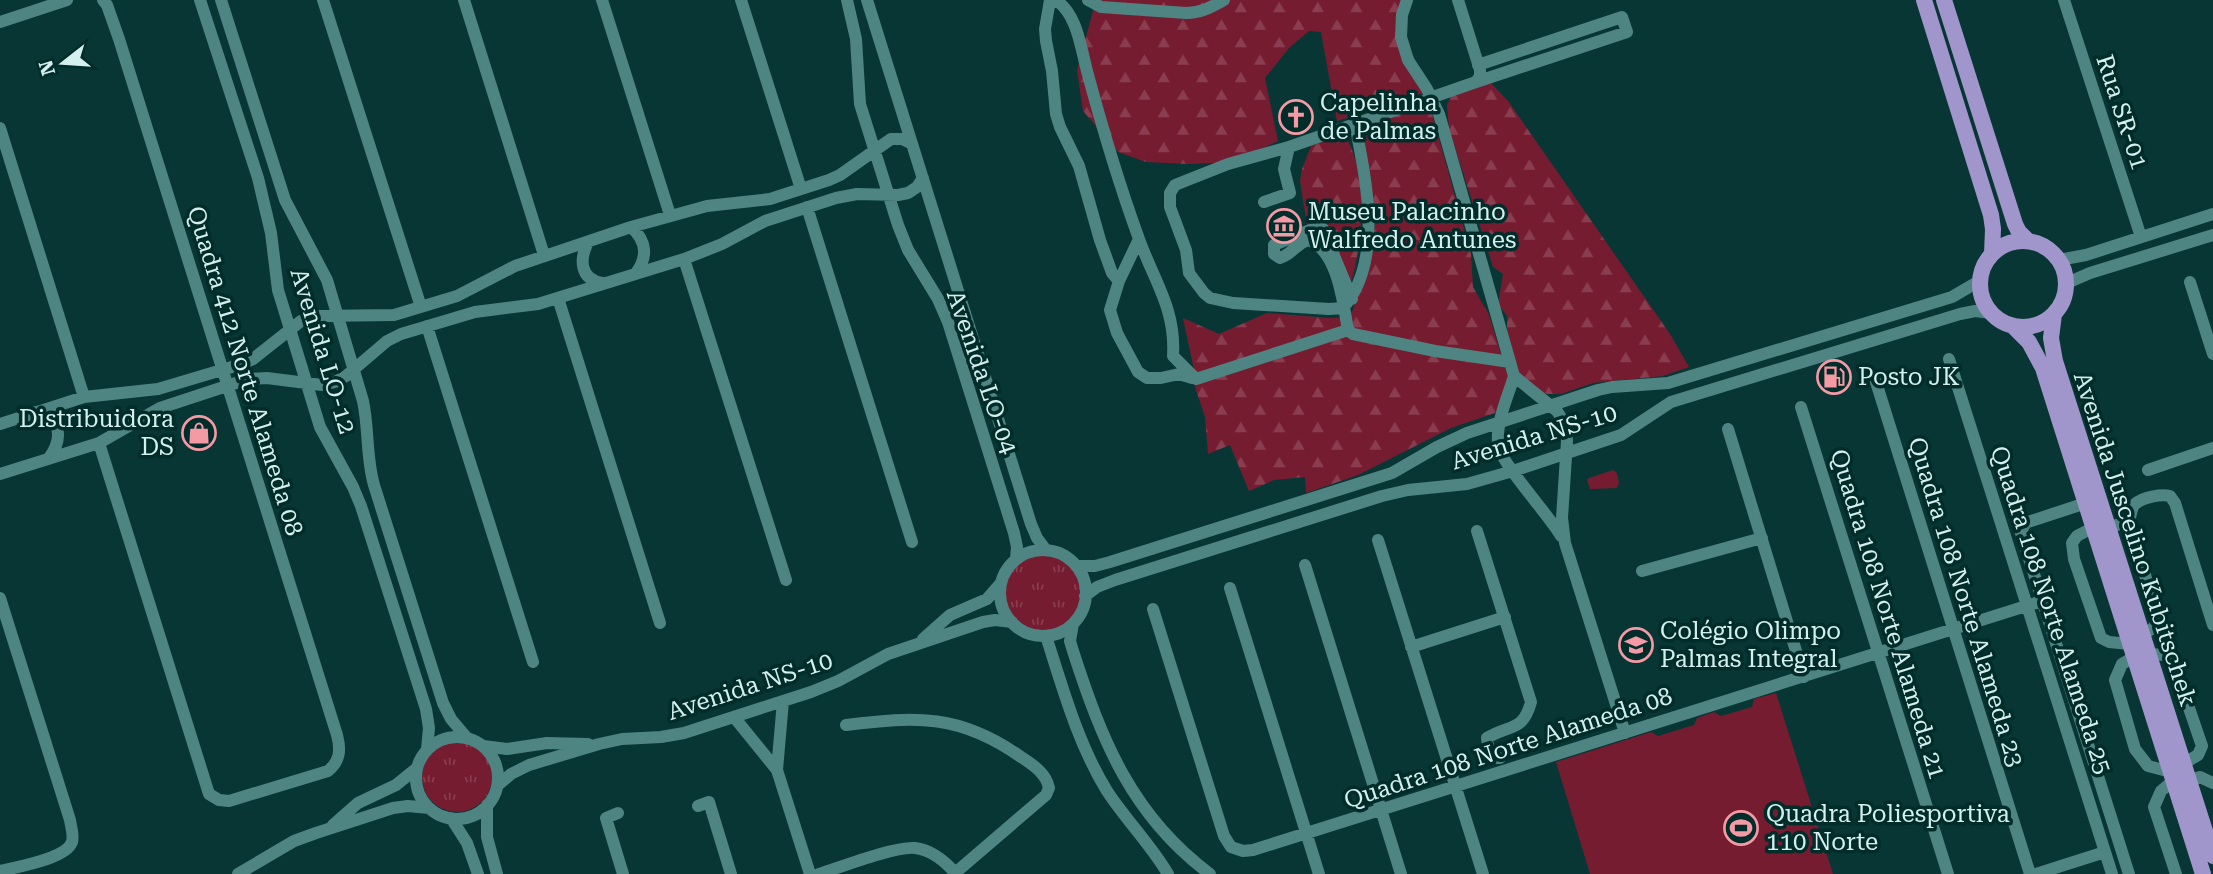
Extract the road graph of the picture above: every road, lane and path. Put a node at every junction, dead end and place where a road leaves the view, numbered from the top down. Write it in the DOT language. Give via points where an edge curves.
graph roads {
  1 [pos="67,0"];
  2 [pos="200,0"];
  3 [pos="221,0"];
  4 [pos="323,0"];
  5 [pos="464,0"];
  6 [pos="602,0"];
  7 [pos="741,0"];
  8 [pos="847,0"];
  9 [pos="867,0"];
  10 [pos="1052,0"];
  11 [pos="1088,0"];
  12 [pos="1224,0"];
  13 [pos="1407,0"];
  14 [pos="1458,0"];
  15 [pos="1924,0"];
  16 [pos="1944,0"];
  17 [pos="2064,0"];
  18 [pos="105,2"];
  19 [pos="0,23"];
  20 [pos="1478,65"];
  21 [pos="1476,82"];
  22 [pos="1430,98"];
  23 [pos="1355,124"];
  24 [pos="0,128"];
  25 [pos="912,144"];
  26 [pos="1289,147"];
  27 [pos="874,150"];
  28 [pos="923,178"];
  29 [pos="801,189"];
  30 [pos="888,194"];
  31 [pos="1264,202"];
  32 [pos="807,207"];
  33 [pos="2213,214"];
  34 [pos="670,215"];
  35 [pos="631,227"];
  36 [pos="2213,235"];
  37 [pos="2141,237"];
  38 [pos="1139,239"];
  39 [pos="2028,241"];
  40 [pos="588,242"];
  41 [pos="1992,254"];
  42 [pos="544,255"];
  43 [pos="684,259"];
  44 [pos="2059,260"];
  45 [pos="636,273"];
  46 [pos="1119,281"];
  47 [pos="1981,281"];
  48 [pos="2190,282"];
  49 [pos="602,283"];
  50 [pos="2067,283"];
  51 [pos="558,298"];
  52 [pos="1347,303"];
  53 [pos="421,307"];
  54 [pos="1991,313"];
  55 [pos="2054,314"];
  56 [pos="338,317"];
  57 [pos="426,326"];
  58 [pos="2013,326"];
  59 [pos="290,330"];
  60 [pos="1348,330"];
  61 [pos="2213,354"];
  62 [pos="1949,359"];
  63 [pos="1510,362"];
  64 [pos="354,369"];
  65 [pos="222,370"];
  66 [pos="1514,376"];
  67 [pos="1196,379"];
  68 [pos="306,383"];
  69 [pos="1876,383"];
  70 [pos="227,386"];
  71 [pos="84,397"];
  72 [pos="1552,407"];
  73 [pos="1801,407"];
  74 [pos="36,412"];
  75 [pos="1500,423"];
  76 [pos="1,425"];
  77 [pos="1728,429"];
  78 [pos="99,443"];
  79 [pos="2213,449"];
  80 [pos="1566,454"];
  81 [pos="49,458"];
  82 [pos="1,461"];
  83 [pos="2148,470"];
  84 [pos="6,471"];
  85 [pos="1513,471"];
  86 [pos="2086,503"];
  87 [pos="2124,523"];
  88 [pos="2101,527"];
  89 [pos="1477,531"];
  90 [pos="1762,538"];
  91 [pos="1378,540"];
  92 [pos="912,542"];
  93 [pos="1565,543"];
  94 [pos="1046,550"];
  95 [pos="1016,559"];
  96 [pos="1305,565"];
  97 [pos="1076,566"];
  98 [pos="1643,571"];
  99 [pos="786,580"];
  100 [pos="1002,582"];
  101 [pos="1230,588"];
  102 [pos="1085,596"];
  103 [pos="0,598"];
  104 [pos="2042,601"];
  105 [pos="2028,606"];
  106 [pos="1153,610"];
  107 [pos="1505,617"];
  108 [pos="1012,622"];
  109 [pos="660,623"];
  110 [pos="1073,624"];
  111 [pos="2213,625"];
  112 [pos="1953,630"];
  113 [pos="1046,636"];
  114 [pos="907,647"];
  115 [pos="1411,647"];
  116 [pos="2139,647"];
  117 [pos="1879,654"];
  118 [pos="533,662"];
  119 [pos="1804,677"];
  120 [pos="783,701"];
  121 [pos="734,717"];
  122 [pos="846,725"];
  123 [pos="1625,733"];
  124 [pos="467,738"];
  125 [pos="599,744"];
  126 [pos="483,746"];
  127 [pos="427,750"];
  128 [pos="1500,758"];
  129 [pos="417,768"];
  130 [pos="777,770"];
  131 [pos="2179,774"];
  132 [pos="2213,783"];
  133 [pos="497,786"];
  134 [pos="1456,787"];
  135 [pos="487,805"];
  136 [pos="698,806"];
  137 [pos="429,808"];
  138 [pos="1381,810"];
  139 [pos="618,813"];
  140 [pos="451,818"];
  141 [pos="327,829"];
  142 [pos="1307,833"];
  143 [pos="2105,852"];
  144 [pos="2213,856"];
  145 [pos="0,871"];
  146 [pos="955,873"];
  147 [pos="239,874"];
  148 [pos="478,874"];
  149 [pos="497,874"];
  150 [pos="623,874"];
  151 [pos="731,874"];
  152 [pos="810,874"];
  153 [pos="819,874"];
  154 [pos="1168,874"];
  155 [pos="1210,874"];
  156 [pos="1319,874"];
  157 [pos="1401,874"];
  158 [pos="1483,874"];
  159 [pos="1948,874"];
  160 [pos="2029,874"];
  161 [pos="2036,874"];
  162 [pos="2112,874"];
  163 [pos="2129,874"];
  164 [pos="2176,874"];
  165 [pos="2203,874"];
  1 -- 19 [label="street"];
  2 -- 59 [label="street, Avenida LO-12" via="258,178 278,290"];
  3 -- 56 [label="street, Avenida LO-12" via="285,200 321,267"];
  4 -- 53 [label="street"];
  5 -- 42 [label="street"];
  6 -- 34 [label="street"];
  7 -- 29 [label="street"];
  8 -- 27 [label="street, Avenida LO-04" via="856,39 860,104"];
  9 -- 25 [label="street, Avenida LO-04"];
  10 -- 38 [label="street" via="1063,4 1076,29"];
  10 -- 46 [label="street" via="1045,29 1056,114 1079,166 1112,273"];
  11 -- 12 [label="street" via="1101,7 1186,13 1209,9"];
  13 -- 22 [label="street" via="1401,37 1408,60"];
  14 -- 20 [label="street"];
  15 -- 41 [label="main road" via="1991,215"];
  16 -- 39 [label="main road" via="2015,224"];
  17 -- 37 [label="street, Rua SR-01"];
  18 -- 65 [label="street, Quadra 412 Norte Alameda 08"];
  20 -- 21 [label="street"];
  20 -- 21 [label="street" via="1622,17 1627,32"];
  21 -- 22 [label="street"];
  22 -- 23 [label="street"];
  22 -- 63 [label="street" via="1439,114"];
  23 -- 26 [label="street"];
  23 -- 52 [label="street" via="1368,216 1366,251"];
  24 -- 71 [label="street"];
  25 -- 27 [label="street" via="896,138"];
  25 -- 28 [label="street, Avenida LO-04"];
  26 -- 31 [label="street" via="1284,169 1290,192"];
  26 -- 52 [label="street" via="1175,185 1170,207 1189,273 1203,293 1220,301"];
  27 -- 29 [label="street" via="836,178"];
  27 -- 30 [label="street, Avenida LO-04"];
  28 -- 30 [label="street" via="908,193"];
  28 -- 94 [label="street, Avenida LO-04" via="1031,524"];
  29 -- 34 [label="street" via="770,199"];
  30 -- 32 [label="street" via="841,196"];
  30 -- 95 [label="street, Avenida LO-04" via="904,242 946,315 1014,533"];
  32 -- 43 [label="street"];
  32 -- 92 [label="street"];
  33 -- 37 [label="street"];
  34 -- 35 [label="street"];
  35 -- 40 [label="street"];
  35 -- 45 [label="street" via="645,255"];
  36 -- 50 [label="street"];
  37 -- 44 [label="street"];
  38 -- 46 [label="street"];
  38 -- 67 [label="street" via="1168,306 1173,356"];
  39 -- 41 [label="main road" via="2008,243"];
  39 -- 44 [label="main road" via="2046,247"];
  40 -- 42 [label="street"];
  40 -- 49 [label="street" via="583,270"];
  41 -- 47 [label="main road"];
  42 -- 53 [label="street" via="457,296"];
  43 -- 45 [label="street"];
  43 -- 99 [label="street"];
  44 -- 50 [label="main road"];
  45 -- 49 [label="street"];
  46 -- 67 [label="street" via="1110,310 1138,372 1147,378 1179,374"];
  47 -- 54 [label="main road"];
  47 -- 72 [label="street, Avenida NS-10" via="1952,298 1668,383 1612,387"];
  48 -- 61 [label="street"];
  49 -- 51 [label="street"];
  50 -- 55 [label="main road" via="2064,300"];
  51 -- 57 [label="street" via="475,312"];
  51 -- 109 [label="street"];
  52 -- 52 [label="street" via="1323,229 1274,245 1274,254 1280,258 1300,243 1317,244"];
  52 -- 60 [label="street"];
  53 -- 56 [label="street" via="387,316"];
  54 -- 58 [label="main road"];
  54 -- 80 [label="street, Avenida NS-10" via="1960,314 1671,402 1621,435"];
  55 -- 58 [label="main road" via="2035,326"];
  55 -- 88 [label="main road, Avenida Juscelino Kubitschek" via="2051,338 2055,361"];
  56 -- 59 [label="street" via="308,318"];
  56 -- 64 [label="street, Avenida LO-12"];
  57 -- 64 [label="street" via="387,341"];
  57 -- 118 [label="street"];
  58 -- 86 [label="main road, Avenida Juscelino Kubitschek" via="2029,342 2043,368"];
  59 -- 65 [label="street" via="250,360"];
  59 -- 68 [label="street, Avenida LO-12"];
  60 -- 63 [label="street" via="1422,349"];
  60 -- 67 [label="street"];
  62 -- 105 [label="street, Quadra 108 Norte Alameda 25"];
  63 -- 66 [label="street"];
  64 -- 68 [label="street" via="335,382"];
  64 -- 124 [label="street, Avenida LO-12" via="366,412 369,469 443,703"];
  65 -- 70 [label="street, Quadra 412 Norte Alameda 08"];
  65 -- 71 [label="street" via="158,389"];
  66 -- 72 [label="street"];
  66 -- 75 [label="street"];
  68 -- 70 [label="street" via="256,378"];
  68 -- 127 [label="street, Avenida LO-12" via="322,432 364,515 426,709"];
  69 -- 112 [label="street, Quadra 108 Norte Alameda 23"];
  70 -- 78 [label="street" via="156,410"];
  70 -- 78 [label="street, Quadra 412 Norte Alameda 08" via="340,750 334,765 323,773 229,801 209,794"];
  71 -- 74 [label="street"];
  72 -- 75 [label="street, Avenida NS-10"];
  72 -- 80 [label="street" via="1566,426"];
  73 -- 117 [label="street, Quadra 108 Norte Alameda 21"];
  74 -- 76 [label="street"];
  74 -- 81 [label="street" via="50,418 57,430 58,444"];
  75 -- 85 [label="street" via="1499,450"];
  75 -- 97 [label="street, Avenida NS-10" via="1451,439 1392,473 1102,564"];
  77 -- 90 [label="street"];
  78 -- 81 [label="street"];
  79 -- 83 [label="street"];
  80 -- 85 [label="street, Avenida NS-10"];
  80 -- 93 [label="street"];
  81 -- 84 [label="street"];
  82 -- 84 [label="street"];
  85 -- 93 [label="street"];
  85 -- 102 [label="street, Avenida NS-10" via="1466,485 1382,496 1115,580"];
  86 -- 88 [label="main road, Avenida Juscelino Kubitschek"];
  86 -- 104 [label="street" via="2025,523 2021,529"];
  87 -- 88 [label="street"];
  87 -- 111 [label="street" via="2138,502 2170,496"];
  87 -- 116 [label="street" via="2133,531 2157,618"];
  88 -- 116 [label="main road, Avenida Juscelino Kubitschek"];
  88 -- 116 [label="street, Avenida Juscelino Kubitschek" via="2077,536 2072,543 2074,559 2101,638"];
  89 -- 107 [label="street"];
  90 -- 98 [label="street"];
  90 -- 119 [label="street"];
  91 -- 115 [label="street"];
  93 -- 123 [label="street"];
  94 -- 95 [label="street"];
  94 -- 97 [label="street"];
  95 -- 100 [label="street, Avenida NS-10"];
  96 -- 138 [label="street"];
  97 -- 102 [label="street"];
  100 -- 108 [label="street" via="1002,604"];
  100 -- 114 [label="street, Avenida NS-10" via="987,599 953,613"];
  101 -- 142 [label="street"];
  102 -- 110 [label="street"];
  103 -- 145 [label="street" via="73,838 58,855"];
  104 -- 105 [label="street, Quadra 108 Norte Alameda 08"];
  104 -- 163 [label="street"];
  105 -- 112 [label="street, Quadra 108 Norte Alameda 08"];
  105 -- 143 [label="street, Quadra 108 Norte Alameda 25"];
  106 -- 142 [label="street, Quadra 108 Norte Alameda 08" via="1227,842 1243,851"];
  107 -- 115 [label="street"];
  107 -- 128 [label="street" via="1531,702 1518,726 1487,738 1489,752"];
  108 -- 113 [label="street, Avenida NS-10" via="1026,632"];
  108 -- 114 [label="street, Avenida NS-10" via="983,622"];
  110 -- 113 [label="street"];
  110 -- 155 [label="street" via="1073,651 1117,765 1152,818 1185,855"];
  112 -- 117 [label="street, Quadra 108 Norte Alameda 08"];
  112 -- 160 [label="street, Quadra 108 Norte Alameda 23"];
  113 -- 154 [label="street" via="1095,771"];
  114 -- 120 [label="street, Avenida NS-10" via="826,687"];
  115 -- 134 [label="street"];
  116 -- 131 [label="main road, Avenida Juscelino Kubitschek"];
  116 -- 131 [label="street" via="2166,655 2175,664 2202,746"];
  116 -- 131 [label="street" via="2122,664 2115,680 2135,749 2153,769"];
  117 -- 119 [label="street, Quadra 108 Norte Alameda 08"];
  117 -- 159 [label="street, Quadra 108 Norte Alameda 21"];
  119 -- 123 [label="street, Quadra 108 Norte Alameda 08"];
  120 -- 121 [label="street, Avenida NS-10"];
  120 -- 130 [label="street"];
  121 -- 125 [label="street, Avenida NS-10" via="675,736"];
  121 -- 130 [label="street"];
  122 -- 146 [label="street" via="911,718 965,727 1013,751 1046,778 1046,795"];
  123 -- 134 [label="street, Quadra 108 Norte Alameda 08"];
  124 -- 126 [label="street, Avenida NS-10"];
  124 -- 127 [label="street" via="445,738"];
  125 -- 126 [label="street, Avenida NS-10"];
  125 -- 133 [label="street, Avenida NS-10" via="529,765"];
  126 -- 133 [label="street" via="496,765"];
  127 -- 129 [label="street"];
  129 -- 137 [label="street" via="417,789"];
  129 -- 141 [label="street" via="396,785 358,803"];
  130 -- 152 [label="street"];
  131 -- 132 [label="street"];
  131 -- 144 [label="main road, Avenida Juscelino Kubitschek"];
  131 -- 164 [label="street" via="2161,791 2154,807"];
  131 -- 165 [label="main road, Avenida Juscelino Kubitschek"];
  133 -- 135 [label="street, Avenida NS-10"];
  134 -- 138 [label="street, Quadra 108 Norte Alameda 08"];
  134 -- 158 [label="street"];
  135 -- 140 [label="street" via="470,817"];
  135 -- 149 [label="street" via="488,841"];
  136 -- 151 [label="street" via="709,802"];
  137 -- 140 [label="street"];
  137 -- 141 [label="street" via="393,808"];
  138 -- 142 [label="street, Quadra 108 Norte Alameda 08"];
  138 -- 157 [label="street"];
  139 -- 150 [label="street" via="606,818"];
  140 -- 148 [label="street" via="465,838"];
  141 -- 147 [label="street" via="294,841"];
  142 -- 156 [label="street"];
  143 -- 161 [label="street"];
  143 -- 162 [label="street, Quadra 108 Norte Alameda 25"];
  146 -- 153 [label="street" via="929,852 904,848"];
}
